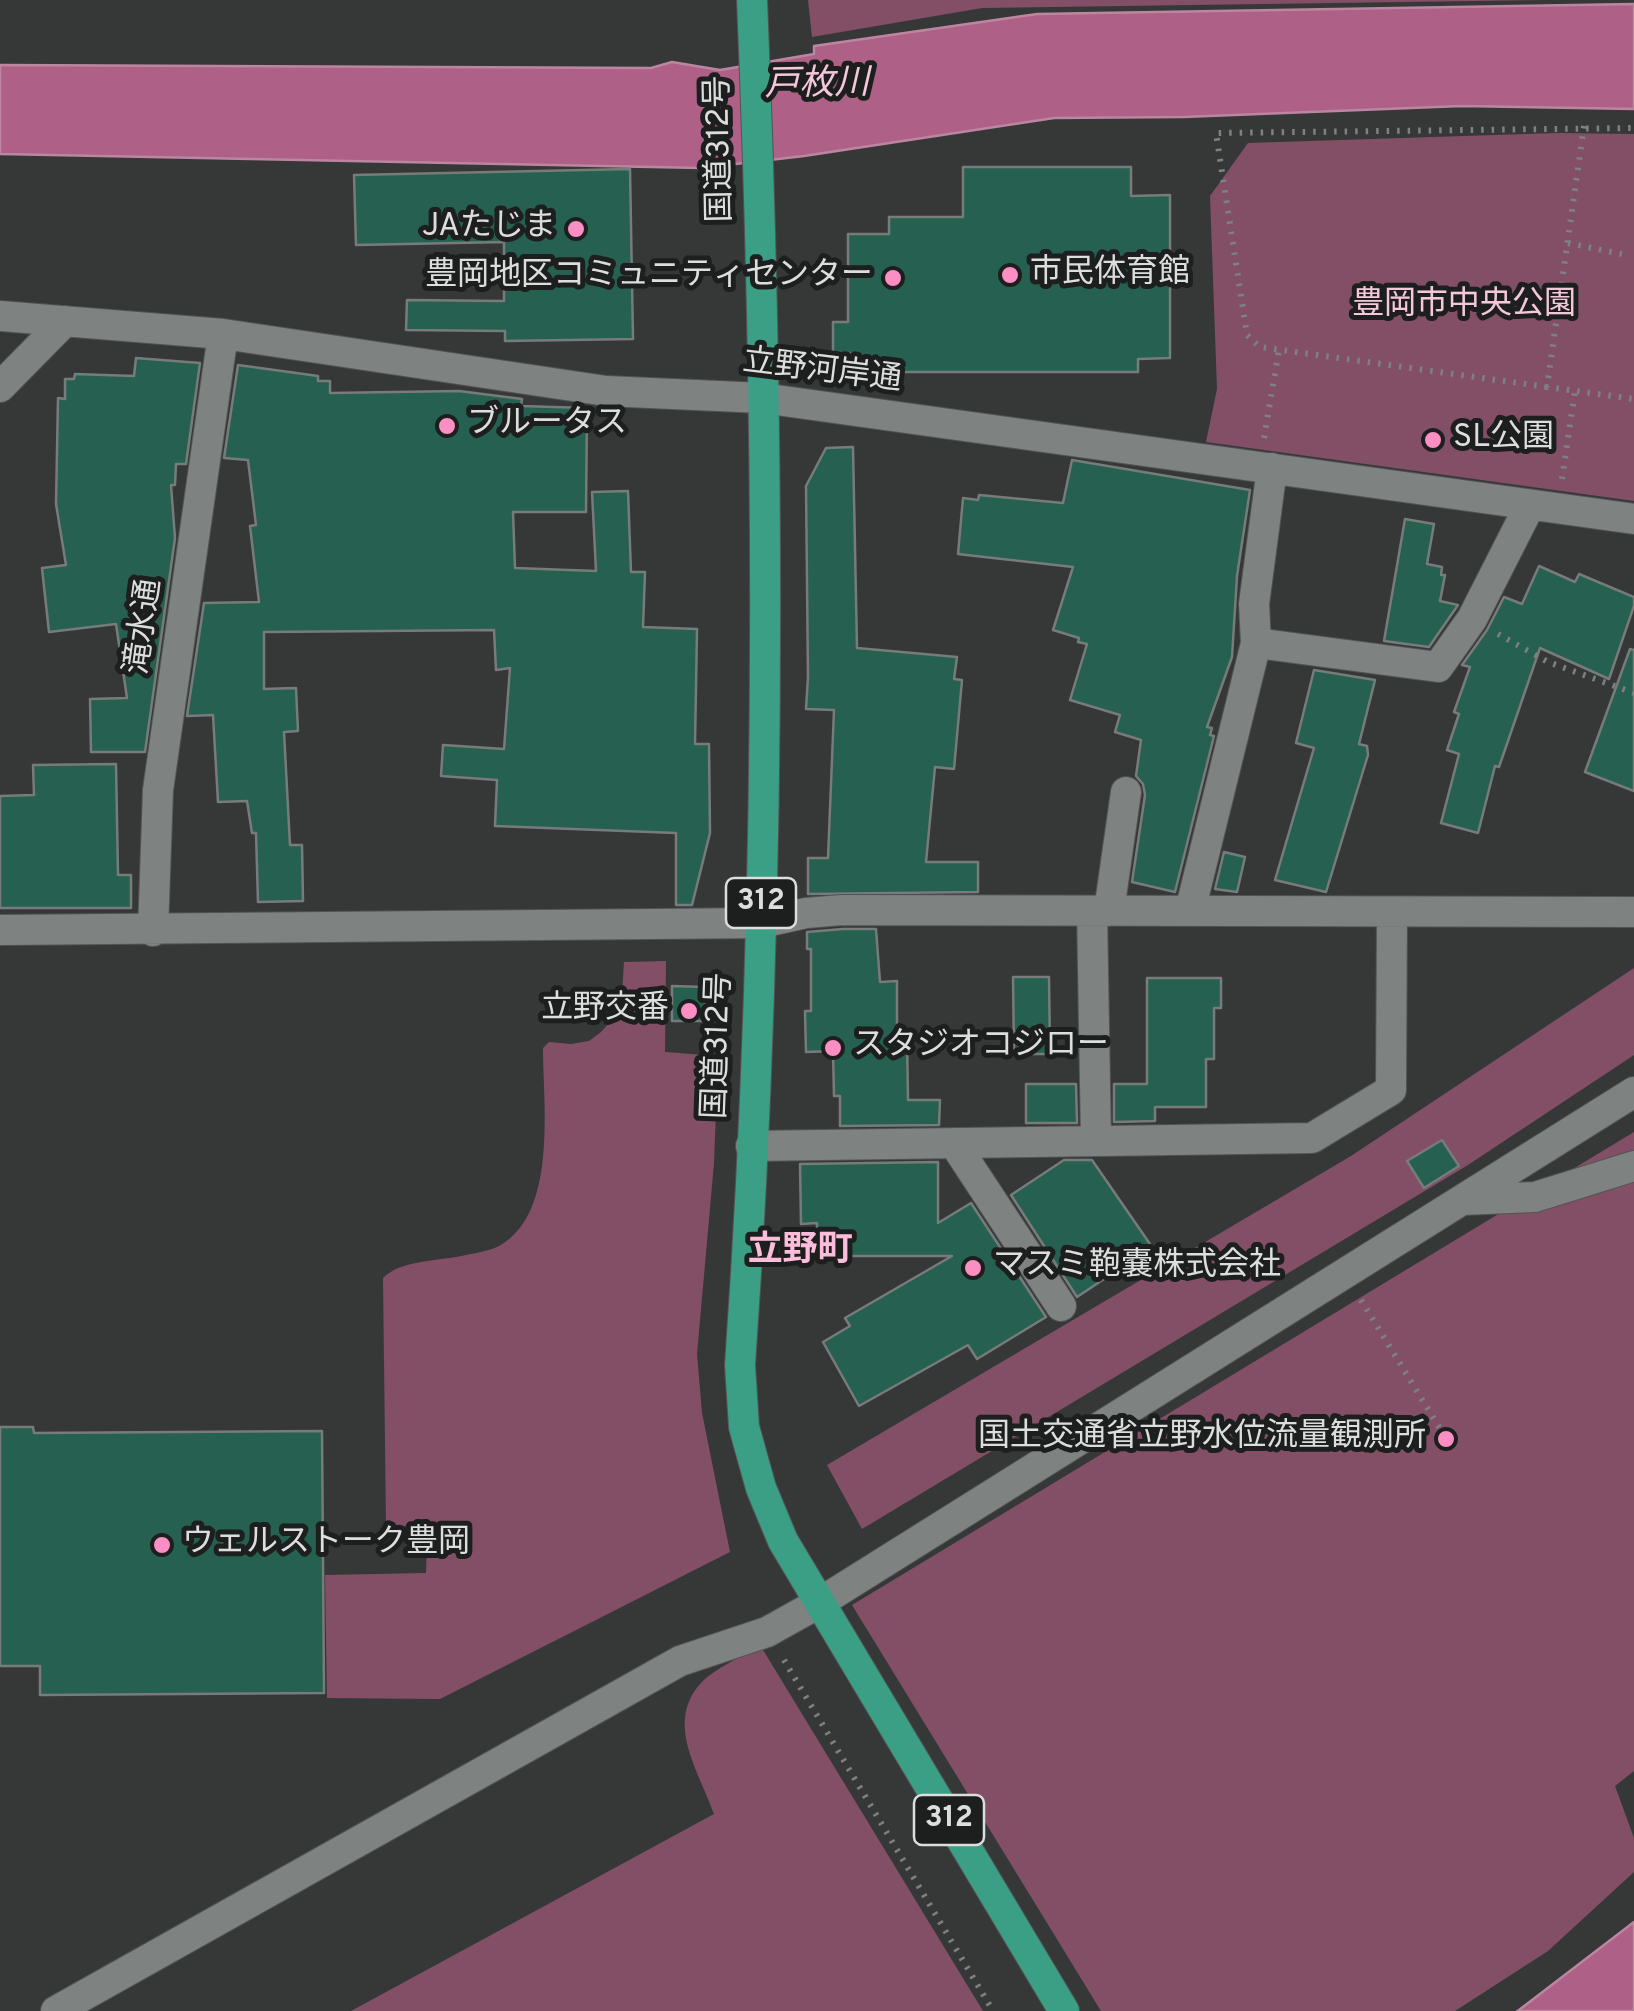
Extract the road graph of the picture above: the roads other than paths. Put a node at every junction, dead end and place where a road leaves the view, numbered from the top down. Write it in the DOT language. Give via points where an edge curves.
graph roads {
  1 [pos="752,0"];
  2 [pos="0,316"];
  3 [pos="65,322"];
  4 [pos="223,334"];
  5 [pos="0,387"];
  6 [pos="762,398"];
  7 [pos="1266,467"];
  8 [pos="1544,507"];
  9 [pos="1634,519"];
  10 [pos="1256,643"];
  11 [pos="1126,792"];
  12 [pos="1101,911"];
  13 [pos="1190,911"];
  14 [pos="1392,912"];
  15 [pos="1634,912"];
  16 [pos="760,924"];
  17 [pos="0,930"];
  18 [pos="153,931"];
  19 [pos="1634,1092"];
  20 [pos="1096,1141"];
  21 [pos="954,1143"];
  22 [pos="751,1146"];
  23 [pos="1634,1166"];
  24 [pos="1462,1200"];
  25 [pos="1061,1306"];
  26 [pos="826,1616"];
  27 [pos="56,2011"];
  28 [pos="1064,2011"];
  1 -- 6 [label="highway, 国道312号 / 312"];
  2 -- 3 [label="street, 立野河岸通"];
  3 -- 4 [label="street, 立野河岸通"];
  3 -- 5 [label="street"];
  4 -- 6 [label="street, 立野河岸通" via="606,391"];
  4 -- 18 [label="street, 滝水通" via="158,790"];
  6 -- 7 [label="street, 立野河岸通"];
  6 -- 16 [label="highway, 国道312号 / 312" via="766,668"];
  7 -- 8 [label="street, 立野河岸通"];
  7 -- 10 [label="street"];
  8 -- 9 [label="street, 立野河岸通"];
  8 -- 10 [label="street" via="1438,668"];
  10 -- 13 [label="street"];
  11 -- 12 [label="street"];
  12 -- 13 [label="street"];
  12 -- 16 [label="street" via="842,910"];
  12 -- 20 [label="street"];
  13 -- 14 [label="street"];
  14 -- 15 [label="street"];
  14 -- 20 [label="street" via="1391,1090 1312,1138"];
  16 -- 18 [label="street"];
  16 -- 22 [label="highway, 国道312号 / 312"];
  17 -- 18 [label="street"];
  19 -- 24 [label="street"];
  20 -- 21 [label="street"];
  21 -- 22 [label="street"];
  21 -- 25 [label="street"];
  22 -- 26 [label="highway, 国道312号 / 312" via="740,1365 744,1427 783,1540"];
  23 -- 24 [label="street" via="1535,1197"];
  24 -- 26 [label="street"];
  26 -- 27 [label="street" via="680,1661"];
  26 -- 28 [label="highway, 国道312号 / 312"];
}
